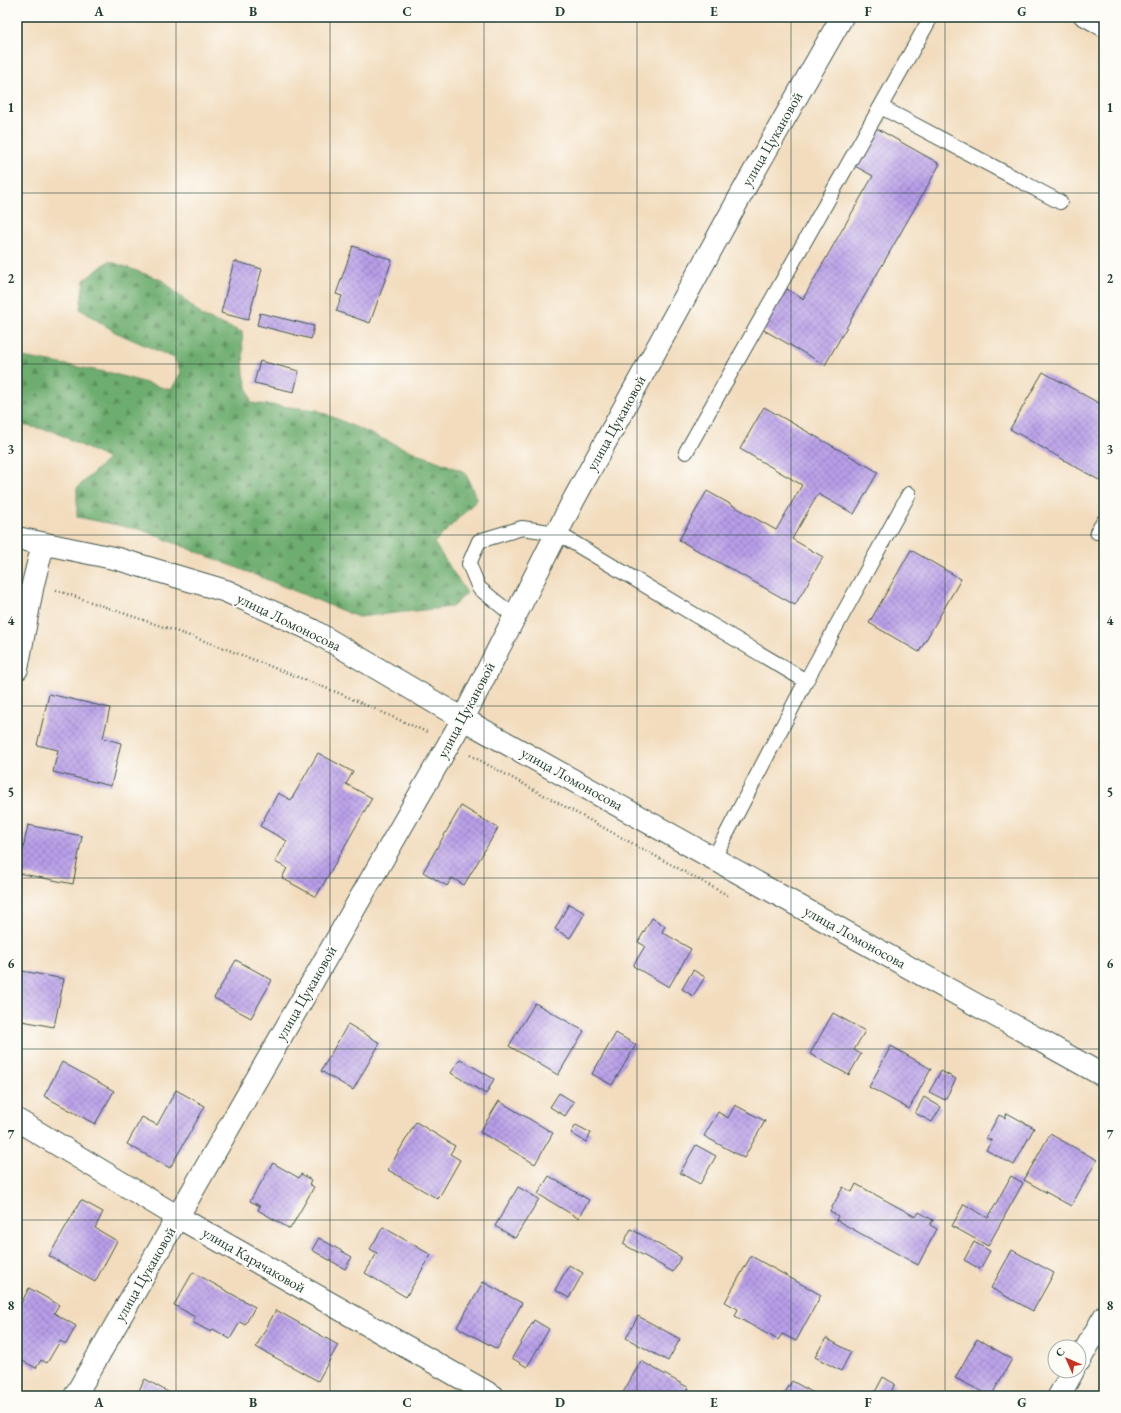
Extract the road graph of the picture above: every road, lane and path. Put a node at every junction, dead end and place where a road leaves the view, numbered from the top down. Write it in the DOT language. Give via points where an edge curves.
graph roads {
  1 [pos="842,17"];
  2 [pos="931,17"];
  3 [pos="1081,17"];
  4 [pos="1104,30"];
  5 [pos="881,107"];
  6 [pos="1060,202"];
  7 [pos="686,452"];
  8 [pos="908,494"];
  9 [pos="557,533"];
  10 [pos="17,538"];
  11 [pos="43,544"];
  12 [pos="50,588"];
  13 [pos="514,617"];
  14 [pos="17,669"];
  15 [pos="806,681"];
  16 [pos="463,719"];
  17 [pos="434,735"];
  18 [pos="714,858"];
  19 [pos="1104,1076"];
  20 [pos="17,1120"];
  21 [pos="178,1217"];
  22 [pos="1104,1317"];
  23 [pos="1087,1347"];
  24 [pos="1069,1379"];
  25 [pos="75,1396"];
  26 [pos="493,1396"];
  27 [pos="1059,1396"];
  1 -- 9 [label="street, улица Цукановой" via="743,190"];
  2 -- 5 [label="lane"];
  3 -- 4 [label="lane"];
  5 -- 6 [label="lane"];
  5 -- 7 [label="lane"];
  8 -- 15 [label="lane"];
  9 -- 13 [label="street, улица Цукановой"];
  9 -- 13 [label="lane" via="522,528 478,542 469,564 479,588"];
  9 -- 15 [label="lane"];
  10 -- 11 [label="street, улица Ломоносова"];
  11 -- 14 [label="street"];
  11 -- 16 [label="street, улица Ломоносова" via="118,559 226,591 312,630"];
  12 -- 17 [label="path" via="216,645 341,694"];
  13 -- 16 [label="street, улица Цукановой"];
  15 -- 18 [label="lane"];
  16 -- 18 [label="street, улица Ломоносова"];
  16 -- 21 [label="street, улица Цукановой"];
  18 -- 19 [label="street, улица Ломоносова"];
  20 -- 21 [label="street, улица Карачаковой"];
  21 -- 25 [label="street, улица Цукановой"];
  21 -- 26 [label="street, улица Карачаковой"];
  22 -- 23 [label="street"];
  24 -- 27 [label="street"];
}
